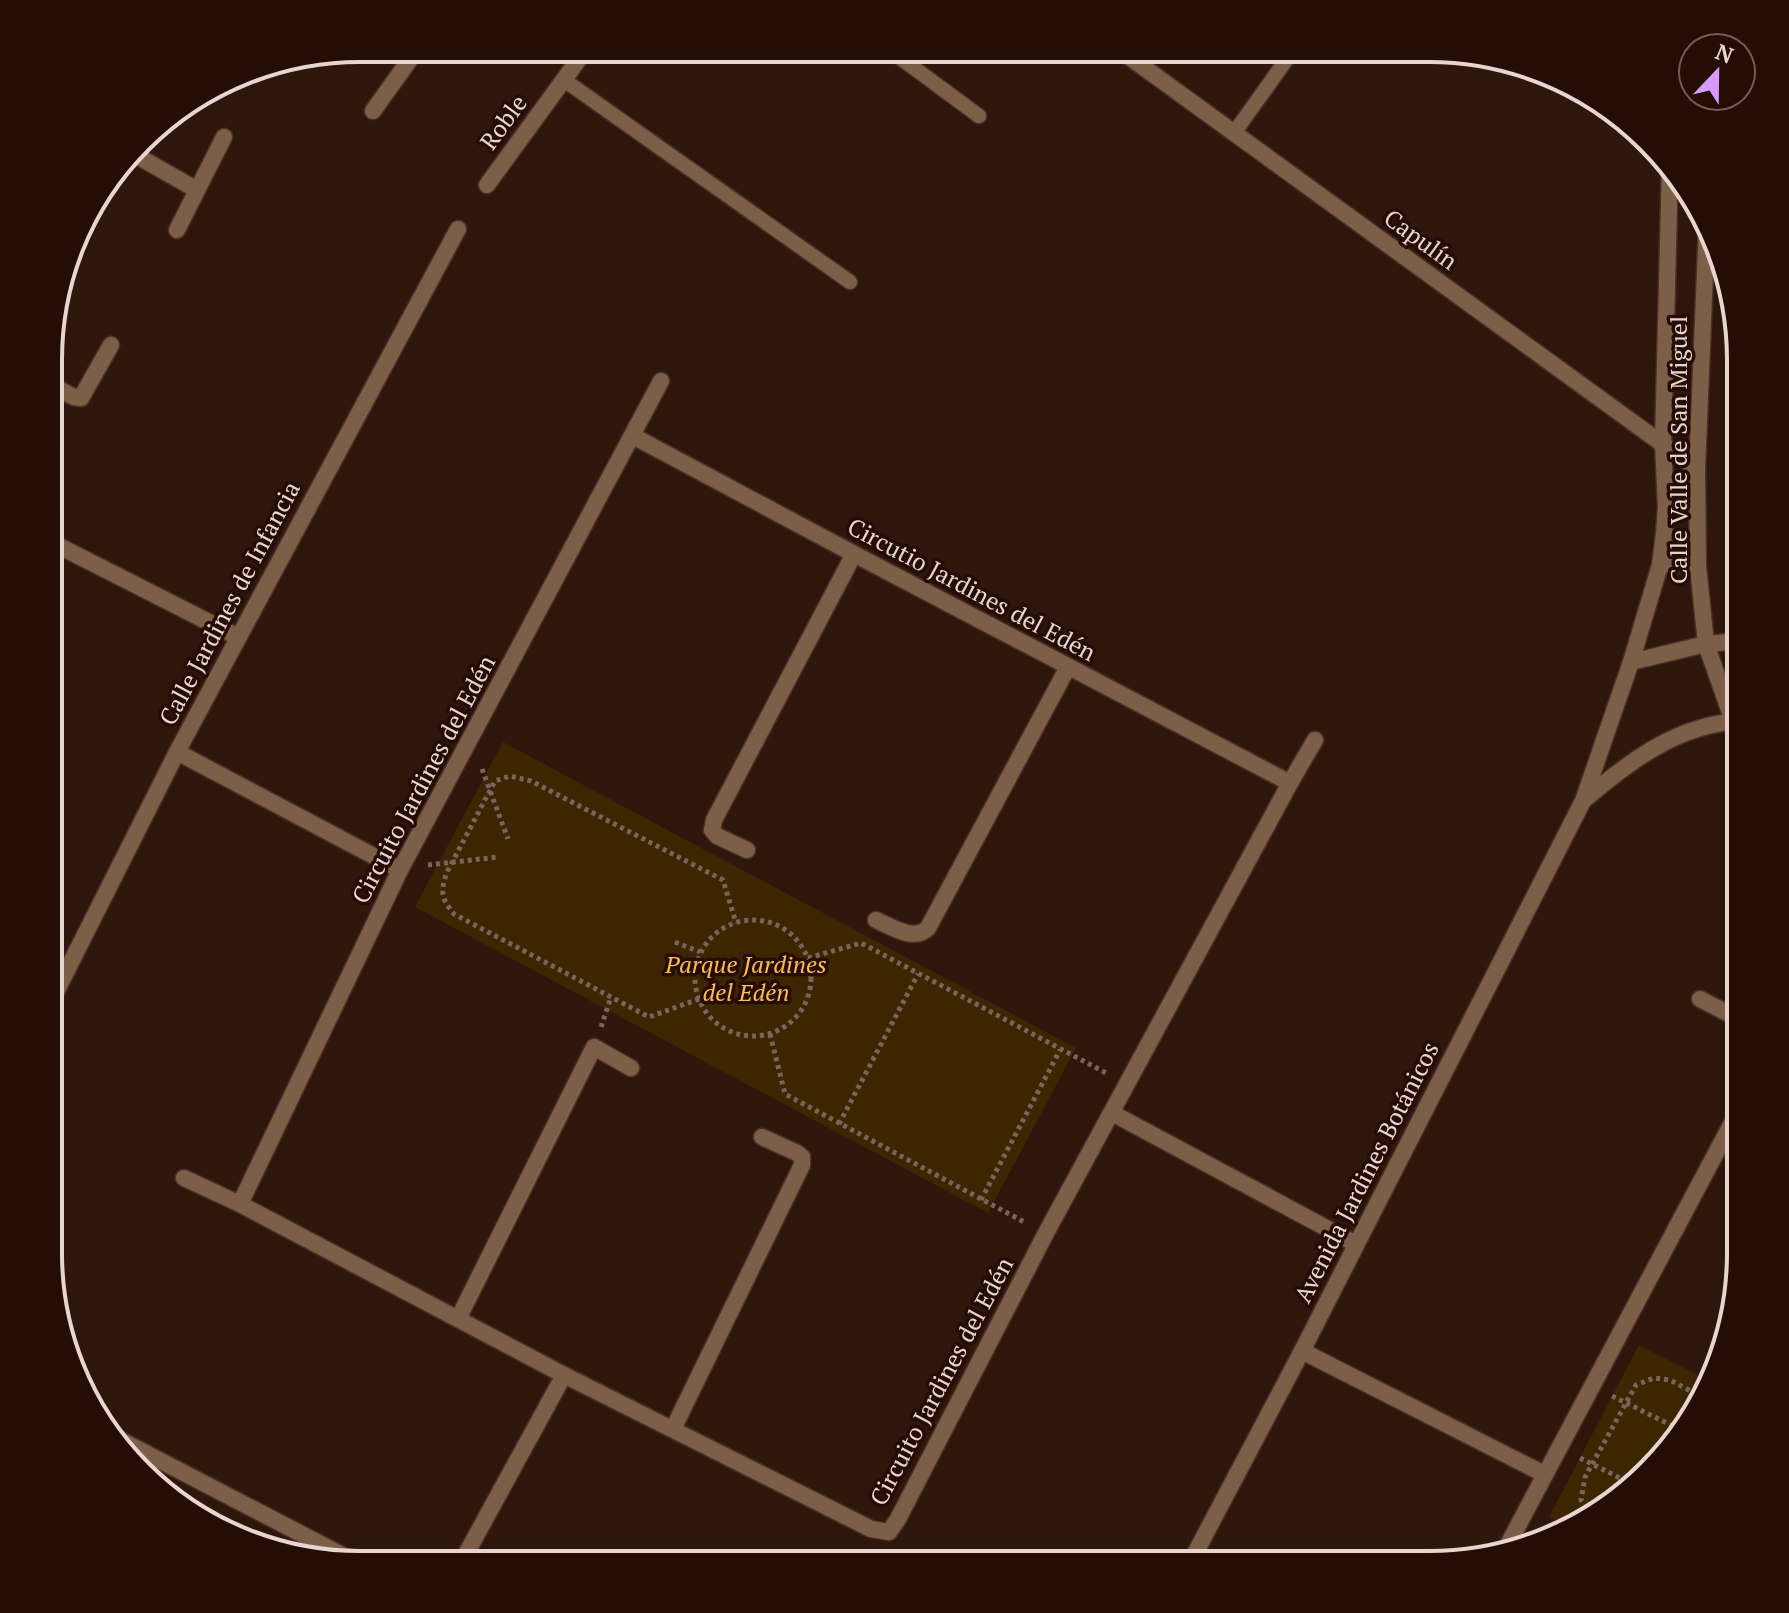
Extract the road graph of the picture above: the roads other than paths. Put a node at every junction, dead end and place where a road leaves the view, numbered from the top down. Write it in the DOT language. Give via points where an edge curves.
graph roads {
  1 [pos="408,62"];
  2 [pos="577,62"];
  3 [pos="906,62"];
  4 [pos="1136,62"];
  5 [pos="1285,62"];
  6 [pos="564,80"];
  7 [pos="373,111"];
  8 [pos="979,116"];
  9 [pos="1234,133"];
  10 [pos="224,137"];
  11 [pos="141,158"];
  12 [pos="487,185"];
  13 [pos="1670,185"];
  14 [pos="197,190"];
  15 [pos="458,229"];
  16 [pos="177,230"];
  17 [pos="1706,251"];
  18 [pos="850,282"];
  19 [pos="111,345"];
  20 [pos="661,381"];
  21 [pos="62,391"];
  22 [pos="633,436"];
  23 [pos="1663,444"];
  24 [pos="1697,469"];
  25 [pos="62,548"];
  26 [pos="854,554"];
  27 [pos="1660,565"];
  28 [pos="1698,566"];
  29 [pos="238,637"];
  30 [pos="1727,642"];
  31 [pos="1706,644"];
  32 [pos="1631,662"];
  33 [pos="1068,667"];
  34 [pos="1727,696"];
  35 [pos="1727,725"];
  36 [pos="1315,740"];
  37 [pos="177,752"];
  38 [pos="1290,783"];
  39 [pos="1583,801"];
  40 [pos="747,850"];
  41 [pos="400,870"];
  42 [pos="876,920"];
  43 [pos="62,980"];
  44 [pos="1700,999"];
  45 [pos="1727,1013"];
  46 [pos="631,1068"];
  47 [pos="1112,1113"];
  48 [pos="1727,1132"];
  49 [pos="762,1137"];
  50 [pos="184,1178"];
  51 [pos="240,1204"];
  52 [pos="1356,1244"];
  53 [pos="458,1319"];
  54 [pos="1302,1351"];
  55 [pos="564,1375"];
  56 [pos="673,1429"];
  57 [pos="134,1447"];
  58 [pos="1544,1474"];
  59 [pos="1510,1540"];
  60 [pos="330,1549"];
  61 [pos="468,1551"];
  62 [pos="1196,1551"];
  1 -- 7 [label="street"];
  2 -- 6 [label="street, Roble"];
  3 -- 8 [label="lane"];
  4 -- 9 [label="street, Capulín"];
  5 -- 9 [label="lane"];
  6 -- 12 [label="street, Roble"];
  6 -- 18 [label="lane"];
  9 -- 23 [label="street, Capulín"];
  10 -- 14 [label="street"];
  11 -- 14 [label="street"];
  13 -- 23 [label="street, Calle Valle de San Miguel"];
  14 -- 16 [label="street"];
  15 -- 29 [label="street, Calle Jardines de Infancia"];
  17 -- 24 [label="street, Calle Valle de San Miguel"];
  19 -- 21 [label="street" via="81,398"];
  20 -- 22 [label="street, Circuito Jardines del Edén"];
  22 -- 26 [label="street, Circutio Jardines del Edén"];
  22 -- 41 [label="street, Circuito Jardines del Edén"];
  23 -- 24 [label="street, Capulín"];
  23 -- 27 [label="street, Calle Valle de San Miguel" via="1666,507"];
  24 -- 28 [label="street, Calle Valle de San Miguel"];
  25 -- 29 [label="street"];
  26 -- 33 [label="street, Circutio Jardines del Edén"];
  26 -- 40 [label="street" via="714,820 717,836"];
  27 -- 28 [label="lane"];
  27 -- 32 [label="street, Calle Valle de San Miguel"];
  28 -- 31 [label="street, Calle Valle de San Miguel"];
  29 -- 37 [label="street, Calle Jardines de Infancia"];
  30 -- 31 [label="street"];
  31 -- 32 [label="street"];
  31 -- 34 [label="street, Calle Valle de San Miguel"];
  32 -- 39 [label="street, Avenida Jardines Botánicos"];
  33 -- 38 [label="street, Circutio Jardines del Edén"];
  33 -- 42 [label="street" via="928,928 913,935"];
  35 -- 39 [label="street, Avenida Jardines Botánicos" via="1672,737 1619,770"];
  36 -- 38 [label="street, Circuito Jardines del Edén"];
  37 -- 41 [label="street"];
  37 -- 43 [label="street, Calle Jardines de Infancia"];
  38 -- 47 [label="street, Circuito Jardines del Edén"];
  39 -- 52 [label="street, Avenida Jardines Botánicos"];
  41 -- 51 [label="street, Circuito Jardines del Edén"];
  44 -- 45 [label="street"];
  46 -- 53 [label="street" via="594,1047"];
  47 -- 52 [label="street"];
  47 -- 56 [label="street, Circuito Jardines del Edén" via="889,1532 871,1529"];
  48 -- 58 [label="street"];
  49 -- 56 [label="street" via="797,1153 802,1165"];
  50 -- 51 [label="street, Circuito Jardines del Edén"];
  51 -- 53 [label="street, Circuito Jardines del Edén"];
  52 -- 54 [label="street, Avenida Jardines Botánicos"];
  53 -- 55 [label="street, Circuito Jardines del Edén"];
  54 -- 58 [label="street"];
  54 -- 62 [label="street, Avenida Jardines Botánicos"];
  55 -- 56 [label="street, Circuito Jardines del Edén"];
  55 -- 61 [label="street"];
  57 -- 60 [label="street"];
  58 -- 59 [label="street"];
}
